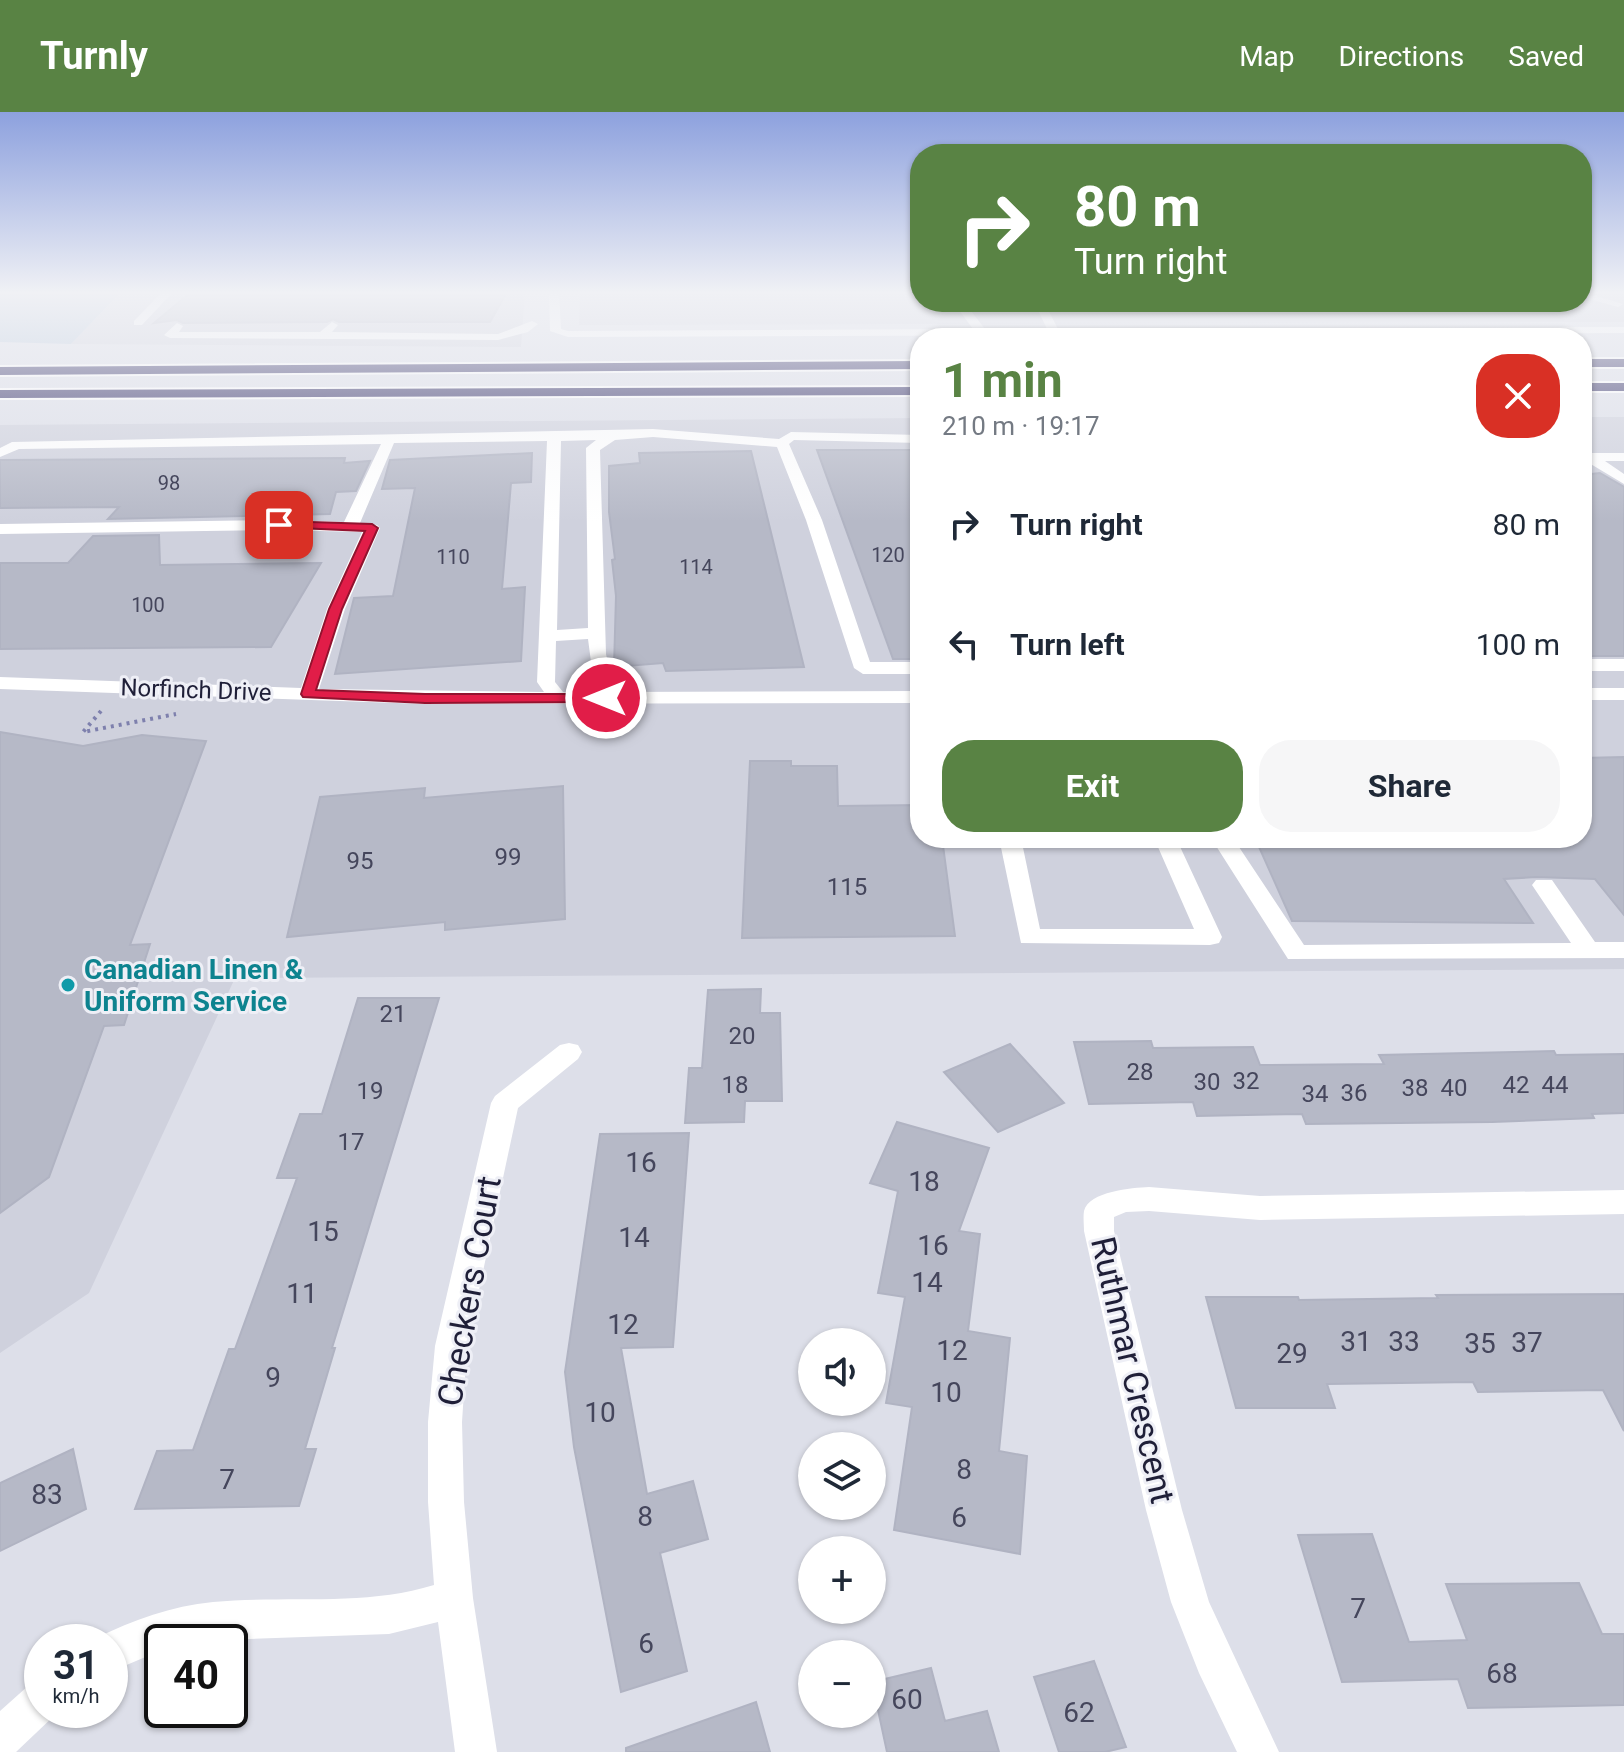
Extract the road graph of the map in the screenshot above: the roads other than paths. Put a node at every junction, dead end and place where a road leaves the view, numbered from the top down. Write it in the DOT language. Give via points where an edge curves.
graph roads {
  1 [pos="205,369"];
  2 [pos="0,371"];
  3 [pos="1592,387"];
  4 [pos="1624,387"];
  5 [pos="910,391"];
  6 [pos="473,393"];
  7 [pos="0,394"];
  8 [pos="121,408"];
  9 [pos="554,436"];
  10 [pos="612,436"];
  11 [pos="390,438"];
  12 [pos="910,439"];
  13 [pos="782,443"];
  14 [pos="0,453"];
  15 [pos="1592,457"];
  16 [pos="1624,457"];
  17 [pos="1592,459"];
  18 [pos="1592,473"];
  19 [pos="1624,480"];
  20 [pos="1624,494"];
  21 [pos="350,527"];
  22 [pos="0,529"];
  23 [pos="596,633"];
  24 [pos="548,636"];
  25 [pos="1592,665"];
  26 [pos="1624,665"];
  27 [pos="863,668"];
  28 [pos="910,668"];
  29 [pos="0,683"];
  30 [pos="308,694"];
  31 [pos="1592,694"];
  32 [pos="1624,694"];
  33 [pos="869,697"];
  34 [pos="910,697"];
  35 [pos="558,698"];
  36 [pos="606,698"];
  37 [pos="1012,848"];
  38 [pos="1170,848"];
  39 [pos="1229,848"];
  40 [pos="1544,885"];
  41 [pos="1624,950"];
  42 [pos="1589,951"];
  43 [pos="569,1052"];
  44 [pos="1624,1202"];
  45 [pos="454,1598"];
  46 [pos="128,1642"];
  47 [pos="24,1717"];
  48 [pos="0,1739"];
  49 [pos="476,1752"];
  50 [pos="1258,1752"];
  1 -- 2 [label="highway"];
  3 -- 4 [label="highway"];
  5 -- 6 [label="highway"];
  6 -- 7 [label="highway"];
  6 -- 8 [label="highway"];
  9 -- 10 [label="street"];
  9 -- 11 [label="street"];
  9 -- 24 [label="street"];
  10 -- 13 [label="street" via="653,433"];
  10 -- 23 [label="street" via="593,448"];
  11 -- 14 [label="street" via="17,445"];
  11 -- 21 [label="street"];
  12 -- 13 [label="street" via="791,436"];
  13 -- 27 [label="street" via="814,520"];
  15 -- 16 [label="street"];
  17 -- 19 [label="street"];
  18 -- 20 [label="street"];
  21 -- 22 [label="street"];
  21 -- 30 [label="street" via="372,528 336,609"];
  23 -- 24 [label="street"];
  23 -- 36 [label="street"];
  24 -- 35 [label="street" via="546,682"];
  25 -- 26 [label="street"];
  27 -- 28 [label="street"];
  27 -- 33 [label="street"];
  29 -- 30 [label="street, Norfinch Drive"];
  30 -- 35 [label="street, Norfinch Drive"];
  31 -- 32 [label="street"];
  33 -- 34 [label="street, Norfinch Drive"];
  33 -- 36 [label="street, Norfinch Drive"];
  35 -- 36 [label="street, Norfinch Drive"];
  37 -- 38 [label="street" via="1030,937 1210,937"];
  39 -- 42 [label="street" via="1297,953"];
  40 -- 42 [label="street"];
  41 -- 42 [label="street"];
  43 -- 45 [label="street, Checkers Court" via="505,1103 451,1346 445,1422"];
  44 -- 50 [label="street, Ruthmar Crescent" via="1260,1208 1149,1199 1122,1200 1099,1211 1099,1231 1150,1453 1191,1604"];
  45 -- 46 [label="street" via="392,1615 202,1622"];
  45 -- 49 [label="street, Checkers Court"];
  47 -- 48 [label="street"];
}
